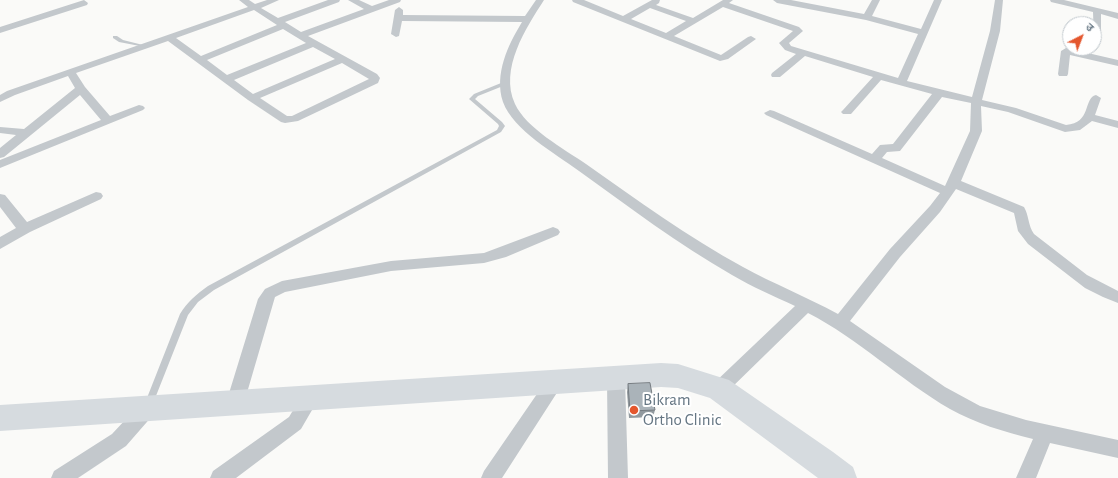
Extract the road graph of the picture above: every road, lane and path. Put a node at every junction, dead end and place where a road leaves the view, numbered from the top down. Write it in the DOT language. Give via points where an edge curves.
graph roads {
  1 [pos="243,0"];
  2 [pos="275,0"];
  3 [pos="336,0"];
  4 [pos="352,0"];
  5 [pos="540,0"];
  6 [pos="659,0"];
  7 [pos="777,0"];
  8 [pos="813,0"];
  9 [pos="876,0"];
  10 [pos="938,0"];
  11 [pos="999,0"];
  12 [pos="1054,0"];
  13 [pos="393,1"];
  14 [pos="583,1"];
  15 [pos="726,2"];
  16 [pos="84,3"];
  17 [pos="649,6"];
  18 [pos="804,6"];
  19 [pos="255,7"];
  20 [pos="370,10"];
  21 [pos="1097,11"];
  22 [pos="1097,16"];
  23 [pos="1118,16"];
  24 [pos="867,17"];
  25 [pos="398,18"];
  26 [pos="528,19"];
  27 [pos="624,19"];
  28 [pos="694,21"];
  29 [pos="280,24"];
  30 [pos="0,30"];
  31 [pos="923,32"];
  32 [pos="396,34"];
  33 [pos="300,36"];
  34 [pos="668,36"];
  35 [pos="115,37"];
  36 [pos="170,38"];
  37 [pos="751,39"];
  38 [pos="314,43"];
  39 [pos="145,46"];
  40 [pos="803,53"];
  41 [pos="343,59"];
  42 [pos="198,60"];
  43 [pos="1118,63"];
  44 [pos="70,72"];
  45 [pos="1063,74"];
  46 [pos="776,75"];
  47 [pos="879,76"];
  48 [pos="226,79"];
  49 [pos="506,83"];
  50 [pos="901,83"];
  51 [pos="81,89"];
  52 [pos="939,93"];
  53 [pos="252,98"];
  54 [pos="1096,98"];
  55 [pos="0,99"];
  56 [pos="976,102"];
  57 [pos="139,108"];
  58 [pos="847,112"];
  59 [pos="770,113"];
  60 [pos="1089,117"];
  61 [pos="108,121"];
  62 [pos="1118,125"];
  63 [pos="0,130"];
  64 [pos="26,133"];
  65 [pos="0,154"];
  66 [pos="874,159"];
  67 [pos="0,164"];
  68 [pos="951,188"];
  69 [pos="96,196"];
  70 [pos="0,198"];
  71 [pos="25,229"];
  72 [pos="553,232"];
  73 [pos="0,244"];
  74 [pos="1118,297"];
  75 [pos="806,305"];
  76 [pos="840,323"];
  77 [pos="616,379"];
  78 [pos="554,383"];
  79 [pos="719,389"];
  80 [pos="310,398"];
  81 [pos="235,403"];
  82 [pos="147,408"];
  83 [pos="0,418"];
  84 [pos="1045,432"];
  85 [pos="1118,449"];
  86 [pos="825,473"];
  87 [pos="61,478"];
  88 [pos="220,478"];
  89 [pos="491,478"];
  90 [pos="618,478"];
  91 [pos="1026,478"];
  1 -- 19 [label="street"];
  2 -- 19 [label="street"];
  3 -- 29 [label="street"];
  4 -- 20 [label="street"];
  5 -- 26 [label="street"];
  6 -- 17 [label="street"];
  7 -- 18 [label="street"];
  8 -- 18 [label="street"];
  9 -- 24 [label="street"];
  10 -- 31 [label="street"];
  11 -- 56 [label="street" via="995,31"];
  12 -- 21 [label="street"];
  13 -- 20 [label="street"];
  13 -- 25 [label="street" via="399,9"];
  14 -- 27 [label="street"];
  15 -- 28 [label="street"];
  15 -- 40 [label="street" via="798,31 784,45"];
  16 -- 30 [label="street"];
  17 -- 27 [label="street"];
  17 -- 28 [label="street"];
  18 -- 24 [label="street"];
  19 -- 29 [label="street"];
  19 -- 36 [label="street"];
  20 -- 33 [label="street"];
  21 -- 22 [label="street"];
  21 -- 23 [label="street"];
  24 -- 31 [label="street"];
  25 -- 26 [label="street"];
  25 -- 32 [label="street"];
  26 -- 49 [label="street" via="510,55"];
  27 -- 34 [label="street"];
  28 -- 34 [label="street"];
  29 -- 33 [label="street"];
  29 -- 42 [label="street"];
  31 -- 50 [label="street"];
  33 -- 38 [label="street"];
  34 -- 37 [label="street" via="723,58"];
  35 -- 39 [label="lane" via="121,41"];
  36 -- 39 [label="street"];
  36 -- 42 [label="street"];
  38 -- 41 [label="street"];
  38 -- 48 [label="street"];
  39 -- 44 [label="street"];
  40 -- 46 [label="street"];
  40 -- 47 [label="street"];
  41 -- 53 [label="street"];
  41 -- 53 [label="street" via="373,76 374,81 290,120 286,120"];
  42 -- 48 [label="street"];
  43 -- 45 [label="street" via="1068,51 1065,53"];
  44 -- 51 [label="street"];
  44 -- 55 [label="street"];
  47 -- 50 [label="street"];
  47 -- 58 [label="street"];
  48 -- 53 [label="street"];
  49 -- 75 [label="street" via="510,105 517,115 571,160 712,256"];
  49 -- 82 [label="lane" via="472,99 500,123 502,126 499,131 196,298 184,314"];
  50 -- 52 [label="street"];
  51 -- 61 [label="street"];
  51 -- 64 [label="street"];
  52 -- 56 [label="street"];
  52 -- 66 [label="street" via="896,148 884,148"];
  54 -- 60 [label="street"];
  56 -- 60 [label="street" via="1012,110 1065,129 1076,128"];
  56 -- 68 [label="street" via="976,131"];
  57 -- 61 [label="street"];
  59 -- 66 [label="street"];
  60 -- 62 [label="street"];
  61 -- 67 [label="street"];
  63 -- 64 [label="street"];
  64 -- 65 [label="street"];
  66 -- 68 [label="street"];
  68 -- 74 [label="street" via="1019,210 1023,216 1024,230 1034,241 1084,282"];
  68 -- 76 [label="street"];
  69 -- 71 [label="street"];
  70 -- 71 [label="street"];
  71 -- 73 [label="street"];
  72 -- 81 [label="street" via="484,258 391,266 274,290 266,299"];
  75 -- 76 [label="street"];
  75 -- 79 [label="street"];
  76 -- 84 [label="street" via="952,401 999,421"];
  77 -- 78 [label="main road"];
  77 -- 79 [label="main road" via="678,376"];
  77 -- 90 [label="street"];
  78 -- 80 [label="main road"];
  78 -- 89 [label="street"];
  79 -- 86 [label="main road"];
  80 -- 81 [label="main road"];
  80 -- 88 [label="street" via="300,417 291,427"];
  81 -- 82 [label="main road"];
  82 -- 83 [label="main road"];
  82 -- 87 [label="street" via="119,440"];
  84 -- 85 [label="street"];
  84 -- 91 [label="street"];
}
